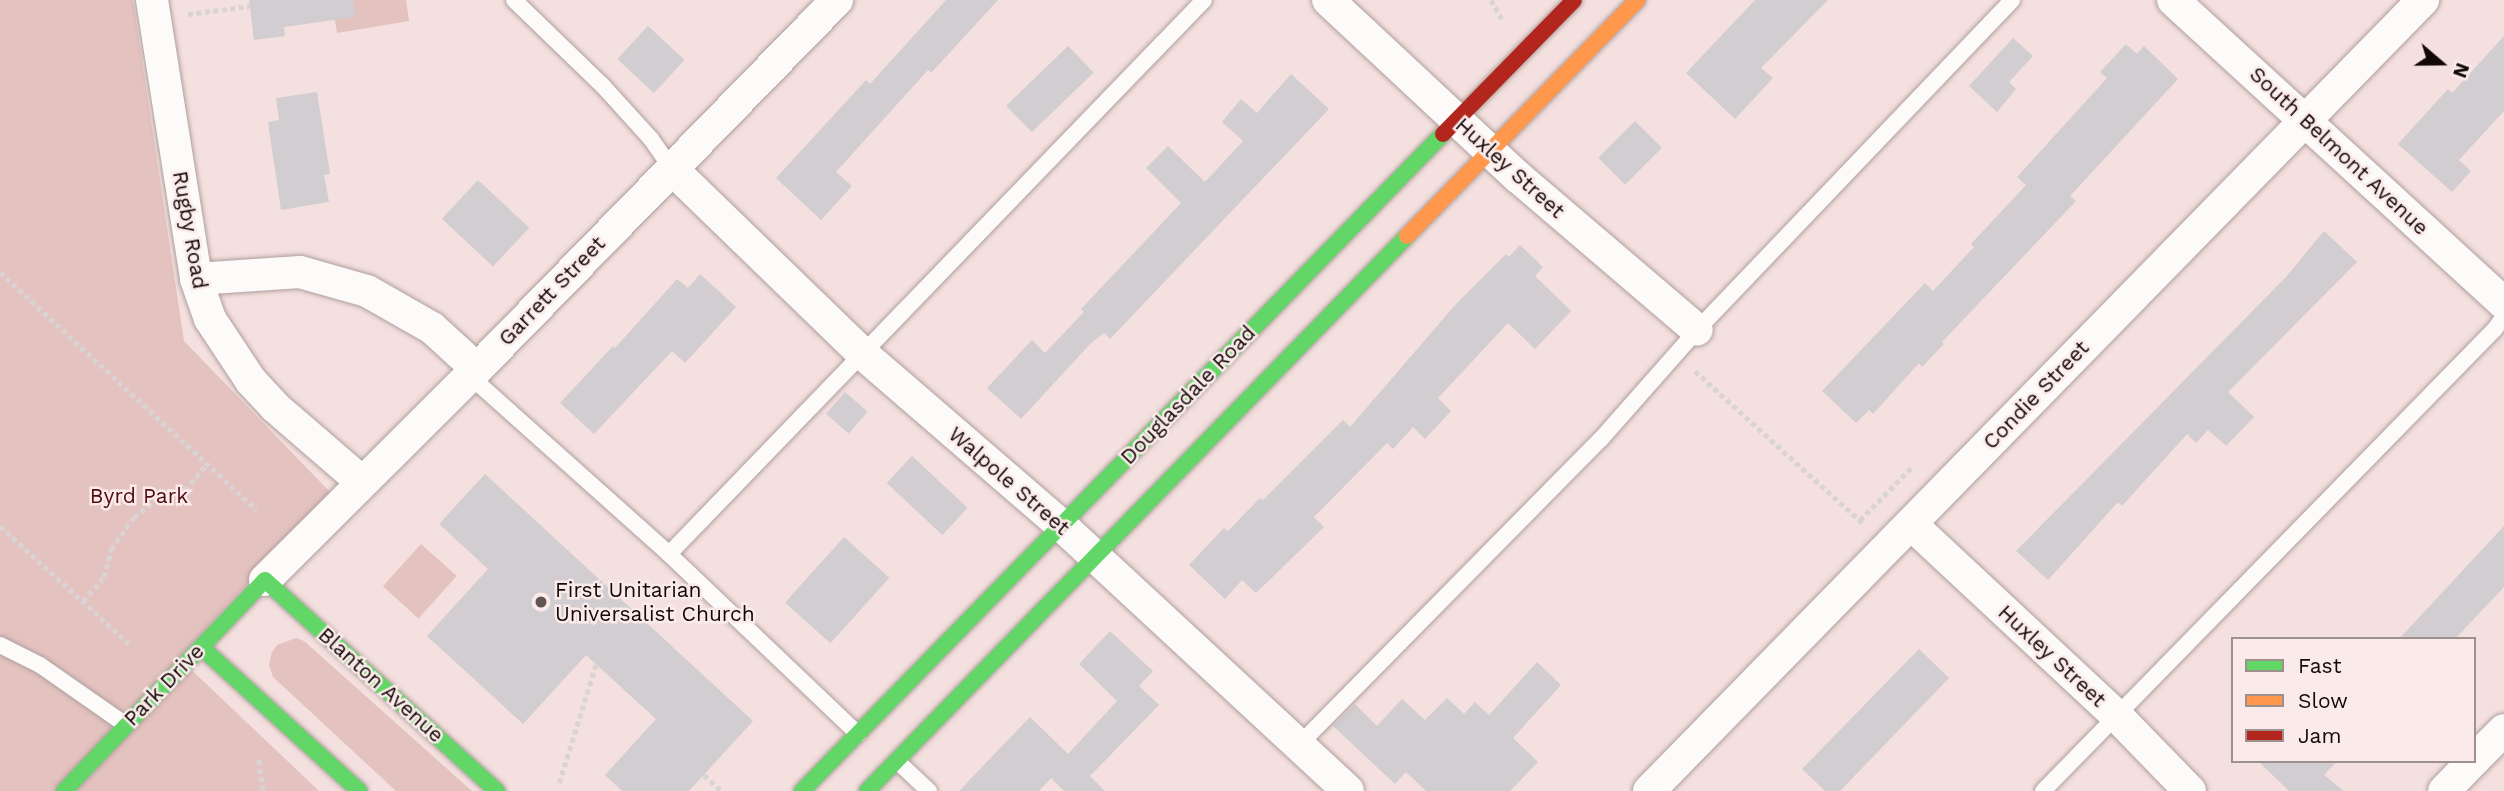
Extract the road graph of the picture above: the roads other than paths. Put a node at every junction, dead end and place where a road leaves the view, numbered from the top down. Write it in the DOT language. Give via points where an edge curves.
graph roads {
  1 [pos="152,0"];
  2 [pos="513,0"];
  3 [pos="837,0"];
  4 [pos="1204,0"];
  5 [pos="1328,0"];
  6 [pos="1574,0"];
  7 [pos="1637,0"];
  8 [pos="2012,0"];
  9 [pos="2173,0"];
  10 [pos="2423,0"];
  11 [pos="1456,120"];
  12 [pos="2305,120"];
  13 [pos="1490,151"];
  14 [pos="672,169"];
  15 [pos="196,279"];
  16 [pos="2504,303"];
  17 [pos="2504,316"];
  18 [pos="1698,330"];
  19 [pos="864,355"];
  20 [pos="473,372"];
  21 [pos="362,482"];
  22 [pos="1911,524"];
  23 [pos="1061,526"];
  24 [pos="669,554"];
  25 [pos="1094,556"];
  26 [pos="265,580"];
  27 [pos="0,645"];
  28 [pos="201,647"];
  29 [pos="2116,715"];
  30 [pos="126,725"];
  31 [pos="2504,730"];
  32 [pos="858,734"];
  33 [pos="1298,746"];
  34 [pos="2476,759"];
  35 [pos="897,761"];
  36 [pos="2472,763"];
  37 [pos="64,791"];
  38 [pos="359,791"];
  39 [pos="497,791"];
  40 [pos="803,791"];
  41 [pos="867,791"];
  42 [pos="929,791"];
  43 [pos="1348,791"];
  44 [pos="1649,791"];
  45 [pos="2043,791"];
  46 [pos="2190,791"];
  47 [pos="2444,791"];
  1 -- 15 [label="street, Rugby Road"];
  2 -- 14 [label="lane" via="603,86"];
  3 -- 14 [label="street, Garrett Street"];
  4 -- 19 [label="lane"];
  5 -- 11 [label="street, Huxley Street"];
  6 -- 11 [label="street, Douglasdale Road"];
  7 -- 13 [label="street"];
  8 -- 18 [label="lane"];
  9 -- 12 [label="street, South Belmont Avenue"];
  10 -- 12 [label="street, Condie Street"];
  11 -- 13 [label="street, Huxley Street"];
  11 -- 23 [label="street, Douglasdale Road"];
  12 -- 16 [label="street, South Belmont Avenue"];
  12 -- 22 [label="street, Condie Street"];
  13 -- 18 [label="street, Huxley Street"];
  13 -- 25 [label="street"];
  14 -- 19 [label="street, Walpole Street"];
  14 -- 20 [label="street, Garrett Street"];
  15 -- 20 [label="street" via="300,272 367,291 432,328"];
  15 -- 21 [label="street, Rugby Road" via="210,319 251,382"];
  17 -- 29 [label="lane"];
  18 -- 33 [label="lane" via="1601,439"];
  19 -- 23 [label="street, Walpole Street"];
  19 -- 24 [label="lane"];
  20 -- 21 [label="street, Garrett Street"];
  20 -- 24 [label="lane"];
  21 -- 26 [label="street, Garrett Street"];
  22 -- 29 [label="street, Huxley Street"];
  22 -- 44 [label="street, Condie Street"];
  23 -- 25 [label="street, Walpole Street"];
  23 -- 32 [label="street, Douglasdale Road"];
  24 -- 32 [label="lane"];
  25 -- 33 [label="street, Walpole Street"];
  25 -- 35 [label="street"];
  26 -- 28 [label="street, Park Drive"];
  26 -- 39 [label="street, Blanton Avenue"];
  27 -- 30 [label="lane" via="40,666"];
  28 -- 30 [label="street, Park Drive"];
  28 -- 38 [label="street"];
  29 -- 45 [label="lane"];
  29 -- 46 [label="street, Huxley Street"];
  30 -- 37 [label="street, Park Drive"];
  31 -- 34 [label="street"];
  32 -- 40 [label="street, Douglasdale Road"];
  33 -- 43 [label="street, Walpole Street"];
  35 -- 41 [label="street"];
  35 -- 42 [label="lane"];
  36 -- 47 [label="street"];
}
